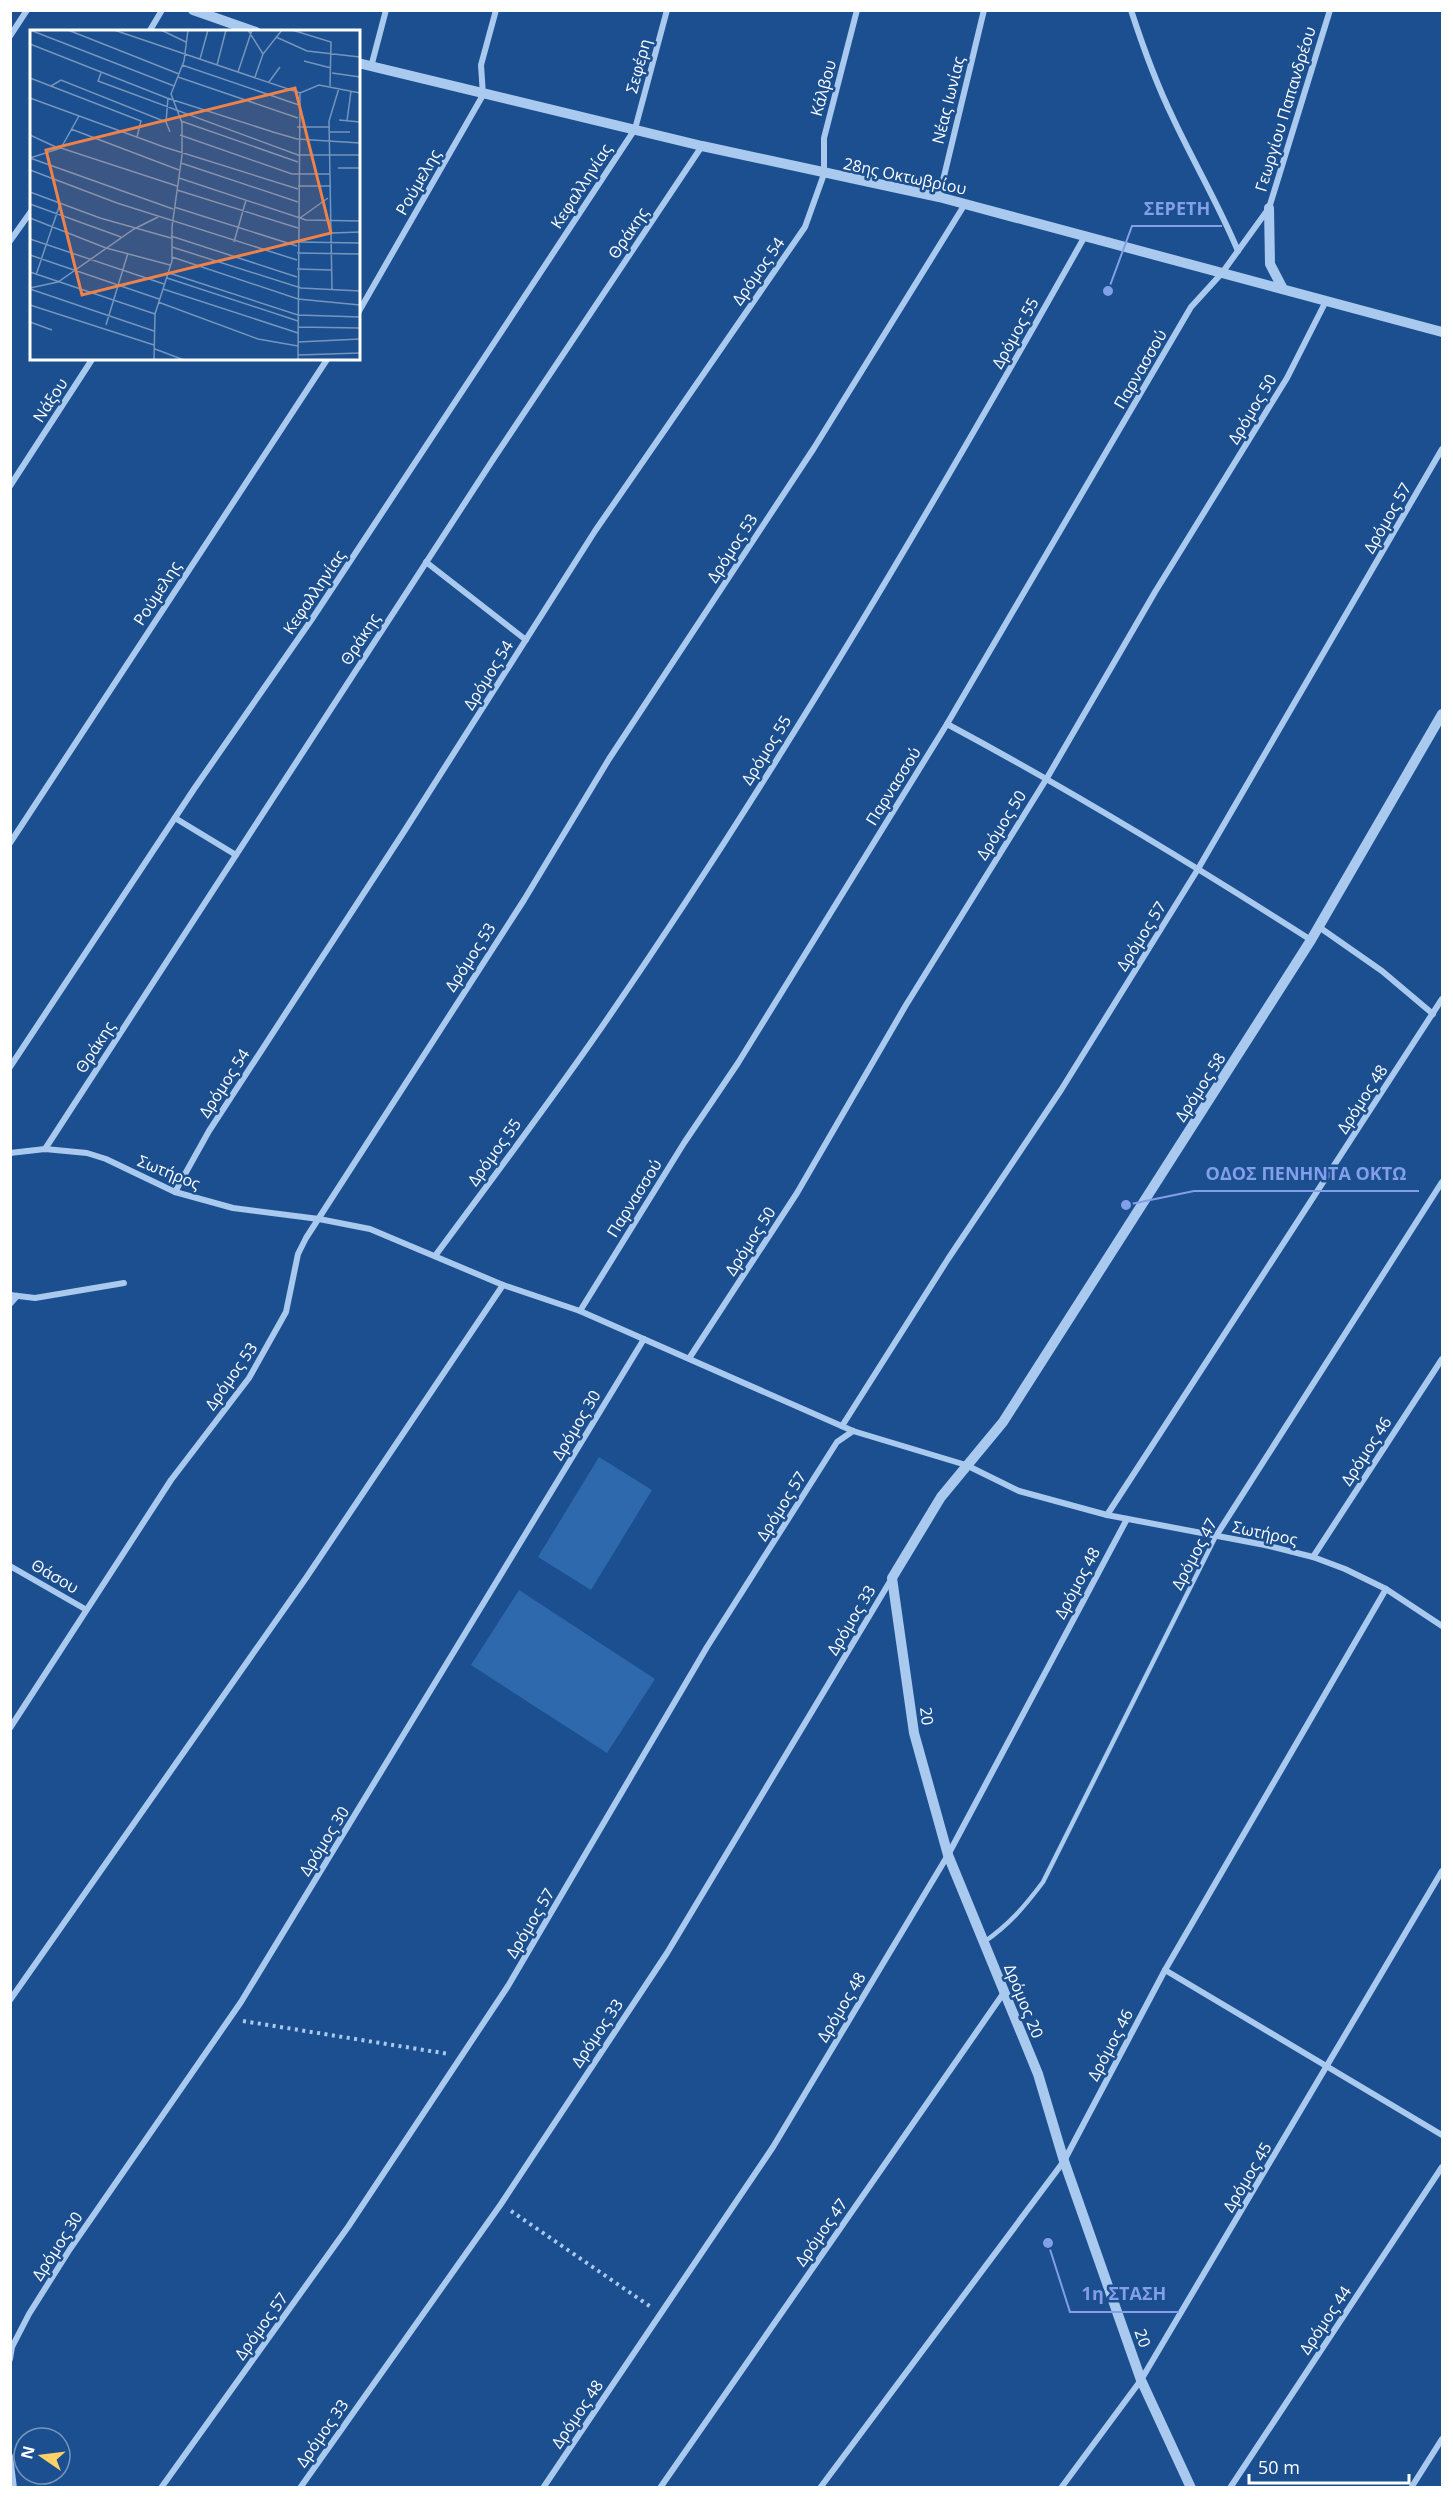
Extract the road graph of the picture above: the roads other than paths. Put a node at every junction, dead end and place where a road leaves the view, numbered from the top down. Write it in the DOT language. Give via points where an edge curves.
graph roads {
  1 [pos="27,10"];
  2 [pos="162,10"];
  3 [pos="193,10"];
  4 [pos="386,10"];
  5 [pos="496,10"];
  6 [pos="667,10"];
  7 [pos="857,10"];
  8 [pos="984,10"];
  9 [pos="1131,10"];
  10 [pos="1330,10"];
  11 [pos="149,30"];
  12 [pos="250,30"];
  13 [pos="10,36"];
  14 [pos="360,64"];
  15 [pos="371,67"];
  16 [pos="483,95"];
  17 [pos="635,129"];
  18 [pos="702,146"];
  19 [pos="824,174"];
  20 [pos="939,197"];
  21 [pos="965,204"];
  22 [pos="1269,208"];
  23 [pos="30,213"];
  24 [pos="1085,236"];
  25 [pos="10,242"];
  26 [pos="1238,251"];
  27 [pos="1221,273"];
  28 [pos="1282,289"];
  29 [pos="1326,301"];
  30 [pos="360,310"];
  31 [pos="1443,332"];
  32 [pos="92,360"];
  33 [pos="327,360"];
  34 [pos="1443,449"];
  35 [pos="10,486"];
  36 [pos="426,562"];
  37 [pos="526,640"];
  38 [pos="1443,714"];
  39 [pos="947,724"];
  40 [pos="1047,778"];
  41 [pos="175,818"];
  42 [pos="10,843"];
  43 [pos="236,855"];
  44 [pos="1198,869"];
  45 [pos="1319,927"];
  46 [pos="1311,940"];
  47 [pos="1443,999"];
  48 [pos="1433,1014"];
  49 [pos="10,1067"];
  50 [pos="45,1149"];
  51 [pos="10,1153"];
  52 [pos="1443,1182"];
  53 [pos="175,1192"];
  54 [pos="319,1219"];
  55 [pos="435,1256"];
  56 [pos="124,1283"];
  57 [pos="502,1285"];
  58 [pos="14,1296"];
  59 [pos="10,1304"];
  60 [pos="580,1311"];
  61 [pos="644,1339"];
  62 [pos="690,1358"];
  63 [pos="1443,1359"];
  64 [pos="843,1426"];
  65 [pos="853,1431"];
  66 [pos="966,1466"];
  67 [pos="1107,1515"];
  68 [pos="1127,1519"];
  69 [pos="1216,1536"];
  70 [pos="1313,1557"];
  71 [pos="10,1566"];
  72 [pos="892,1578"];
  73 [pos="1386,1589"];
  74 [pos="86,1609"];
  75 [pos="1443,1626"];
  76 [pos="10,1728"];
  77 [pos="948,1855"];
  78 [pos="1443,1871"];
  79 [pos="984,1942"];
  80 [pos="1164,1970"];
  81 [pos="1005,1991"];
  82 [pos="10,2000"];
  83 [pos="1327,2068"];
  84 [pos="1443,2135"];
  85 [pos="1064,2161"];
  86 [pos="1443,2167"];
  87 [pos="11,2347"];
  88 [pos="10,2359"];
  89 [pos="1142,2380"];
  90 [pos="1443,2439"];
  91 [pos="10,2456"];
  92 [pos="14,2487"];
  93 [pos="162,2487"];
  94 [pos="300,2487"];
  95 [pos="543,2487"];
  96 [pos="660,2487"];
  97 [pos="820,2487"];
  98 [pos="1061,2487"];
  99 [pos="1191,2487"];
  100 [pos="1230,2487"];
  101 [pos="1411,2487"];
  1 -- 13 [label="street"];
  2 -- 11 [label="street"];
  3 -- 12 [label="street"];
  4 -- 15 [label="street"];
  5 -- 16 [label="street" via="481,65"];
  6 -- 17 [label="street, Σεφέρη"];
  7 -- 19 [label="street, Κάλβου" via="824,138"];
  8 -- 20 [label="street, Νέας Ιωνίας"];
  9 -- 26 [label="street" via="1173,118"];
  10 -- 22 [label="street, Γεωργίου Παπανδρέου"];
  14 -- 15 [label="street, 28ης Οκτωβρίου"];
  15 -- 16 [label="street, 28ης Οκτωβρίου"];
  16 -- 17 [label="street, 28ης Οκτωβρίου"];
  16 -- 30 [label="street, Ρούμελης"];
  17 -- 18 [label="street, 28ης Οκτωβρίου"];
  17 -- 41 [label="street, Κεφαλληνίας" via="312,619"];
  18 -- 19 [label="street, 28ης Οκτωβρίου"];
  18 -- 36 [label="street, Θράκης"];
  19 -- 20 [label="street, 28ης Οκτωβρίου"];
  19 -- 37 [label="street, Δρόμος 54" via="805,227 595,531"];
  20 -- 21 [label="street, 28ης Οκτωβρίου"];
  21 -- 24 [label="street, 28ης Οκτωβρίου"];
  21 -- 54 [label="street, Δρόμος 53" via="814,448 609,759 524,900"];
  22 -- 26 [label="street, Γεωργίου Παπανδρέου"];
  22 -- 28 [label="street" via="1270,264"];
  23 -- 25 [label="street"];
  24 -- 27 [label="street, 28ης Οκτωβρίου"];
  24 -- 55 [label="street, Δρόμος 55" via="983,418 787,744 610,1015"];
  26 -- 27 [label="street, Γεωργίου Παπανδρέου"];
  27 -- 28 [label="street, 28ης Οκτωβρίου"];
  27 -- 39 [label="street, Παρνασσού" via="1191,307"];
  28 -- 29 [label="street, 28ης Οκτωβρίου"];
  29 -- 31 [label="street, 28ης Οκτωβρίου"];
  29 -- 40 [label="street, Δρόμος 50" via="1287,378 1155,592"];
  32 -- 35 [label="street, Νάξου"];
  33 -- 42 [label="street, Ρούμελης"];
  34 -- 44 [label="street, Δρόμος 57"];
  36 -- 37 [label="street"];
  36 -- 43 [label="street, Θράκης"];
  37 -- 53 [label="street, Δρόμος 54" via="209,1131"];
  38 -- 45 [label="street, Δρόμος 58"];
  39 -- 40 [label="street"];
  39 -- 60 [label="street, Παρνασσού"];
  40 -- 44 [label="street"];
  40 -- 62 [label="street, Δρόμος 50" via="906,1005 797,1193"];
  41 -- 43 [label="street"];
  41 -- 49 [label="street, Κεφαλληνίας"];
  43 -- 50 [label="street, Θράκης"];
  44 -- 46 [label="street"];
  44 -- 64 [label="street, Δρόμος 57" via="1061,1090"];
  45 -- 46 [label="street, Δρόμος 58"];
  45 -- 48 [label="street" via="1382,971"];
  46 -- 66 [label="street, Δρόμος 58" via="1003,1422"];
  47 -- 48 [label="street, Δρόμος 48"];
  48 -- 67 [label="street, Δρόμος 48"];
  50 -- 51 [label="street, Σωτήρος"];
  50 -- 53 [label="street, Σωτήρος" via="106,1159"];
  52 -- 69 [label="street, Δρόμος 47"];
  53 -- 54 [label="street, Σωτήρος" via="232,1208"];
  54 -- 55 [label="street, Σωτήρος" via="370,1229"];
  54 -- 74 [label="street, Δρόμος 53" via="298,1254 286,1312 249,1378 171,1480"];
  55 -- 57 [label="street, Σωτήρος"];
  56 -- 58 [label="street" via="35,1298"];
  57 -- 60 [label="street, Σωτήρος"];
  57 -- 82 [label="street" via="306,1578"];
  58 -- 59 [label="street"];
  60 -- 61 [label="street, Σωτήρος"];
  61 -- 62 [label="street, Σωτήρος"];
  61 -- 87 [label="street, Δρόμος 30" via="228,2019 70,2249"];
  62 -- 64 [label="street, Σωτήρος"];
  63 -- 70 [label="street, Δρόμος 46"];
  64 -- 65 [label="street, Σωτήρος"];
  65 -- 66 [label="street, Σωτήρος"];
  65 -- 93 [label="street, Δρόμος 57" via="837,1442 719,1628 514,1976 462,2056 348,2228"];
  66 -- 67 [label="street, Σωτήρος" via="1018,1491"];
  66 -- 72 [label="street, Δρόμος 58" via="941,1497"];
  67 -- 68 [label="street, Σωτήρος"];
  68 -- 69 [label="street, Σωτήρος"];
  68 -- 77 [label="street, Δρόμος 48"];
  69 -- 70 [label="street, Σωτήρος"];
  69 -- 79 [label="lane, Δρόμος 47" via="1043,1882 1017,1916"];
  70 -- 73 [label="street, Σωτήρος"];
  71 -- 74 [label="street, Θάσου"];
  72 -- 77 [label="street, 20" via="914,1733"];
  72 -- 94 [label="street, Δρόμος 33" via="667,1953 501,2204"];
  73 -- 75 [label="street, Σωτήρος"];
  73 -- 80 [label="street, Δρόμος 46"];
  74 -- 76 [label="street, Δρόμος 53"];
  77 -- 79 [label="street, Δρόμος 20"];
  77 -- 95 [label="street, Δρόμος 48" via="773,2147"];
  78 -- 83 [label="street, Δρόμος 45"];
  79 -- 81 [label="street, Δρόμος 20"];
  80 -- 83 [label="street"];
  80 -- 85 [label="street, Δρόμος 46"];
  81 -- 85 [label="street, Δρόμος 20" via="1038,2074"];
  81 -- 96 [label="street, Δρόμος 47"];
  83 -- 84 [label="street"];
  83 -- 89 [label="street, Δρόμος 45"];
  85 -- 89 [label="street, 20"];
  85 -- 97 [label="street, Δρόμος 46"];
  86 -- 100 [label="street, Δρόμος 44"];
  87 -- 88 [label="street, Δρόμος 30"];
  89 -- 98 [label="street, Δρόμος 45"];
  89 -- 99 [label="street, 20"];
  90 -- 101 [label="street"];
  91 -- 92 [label="street"];
}
